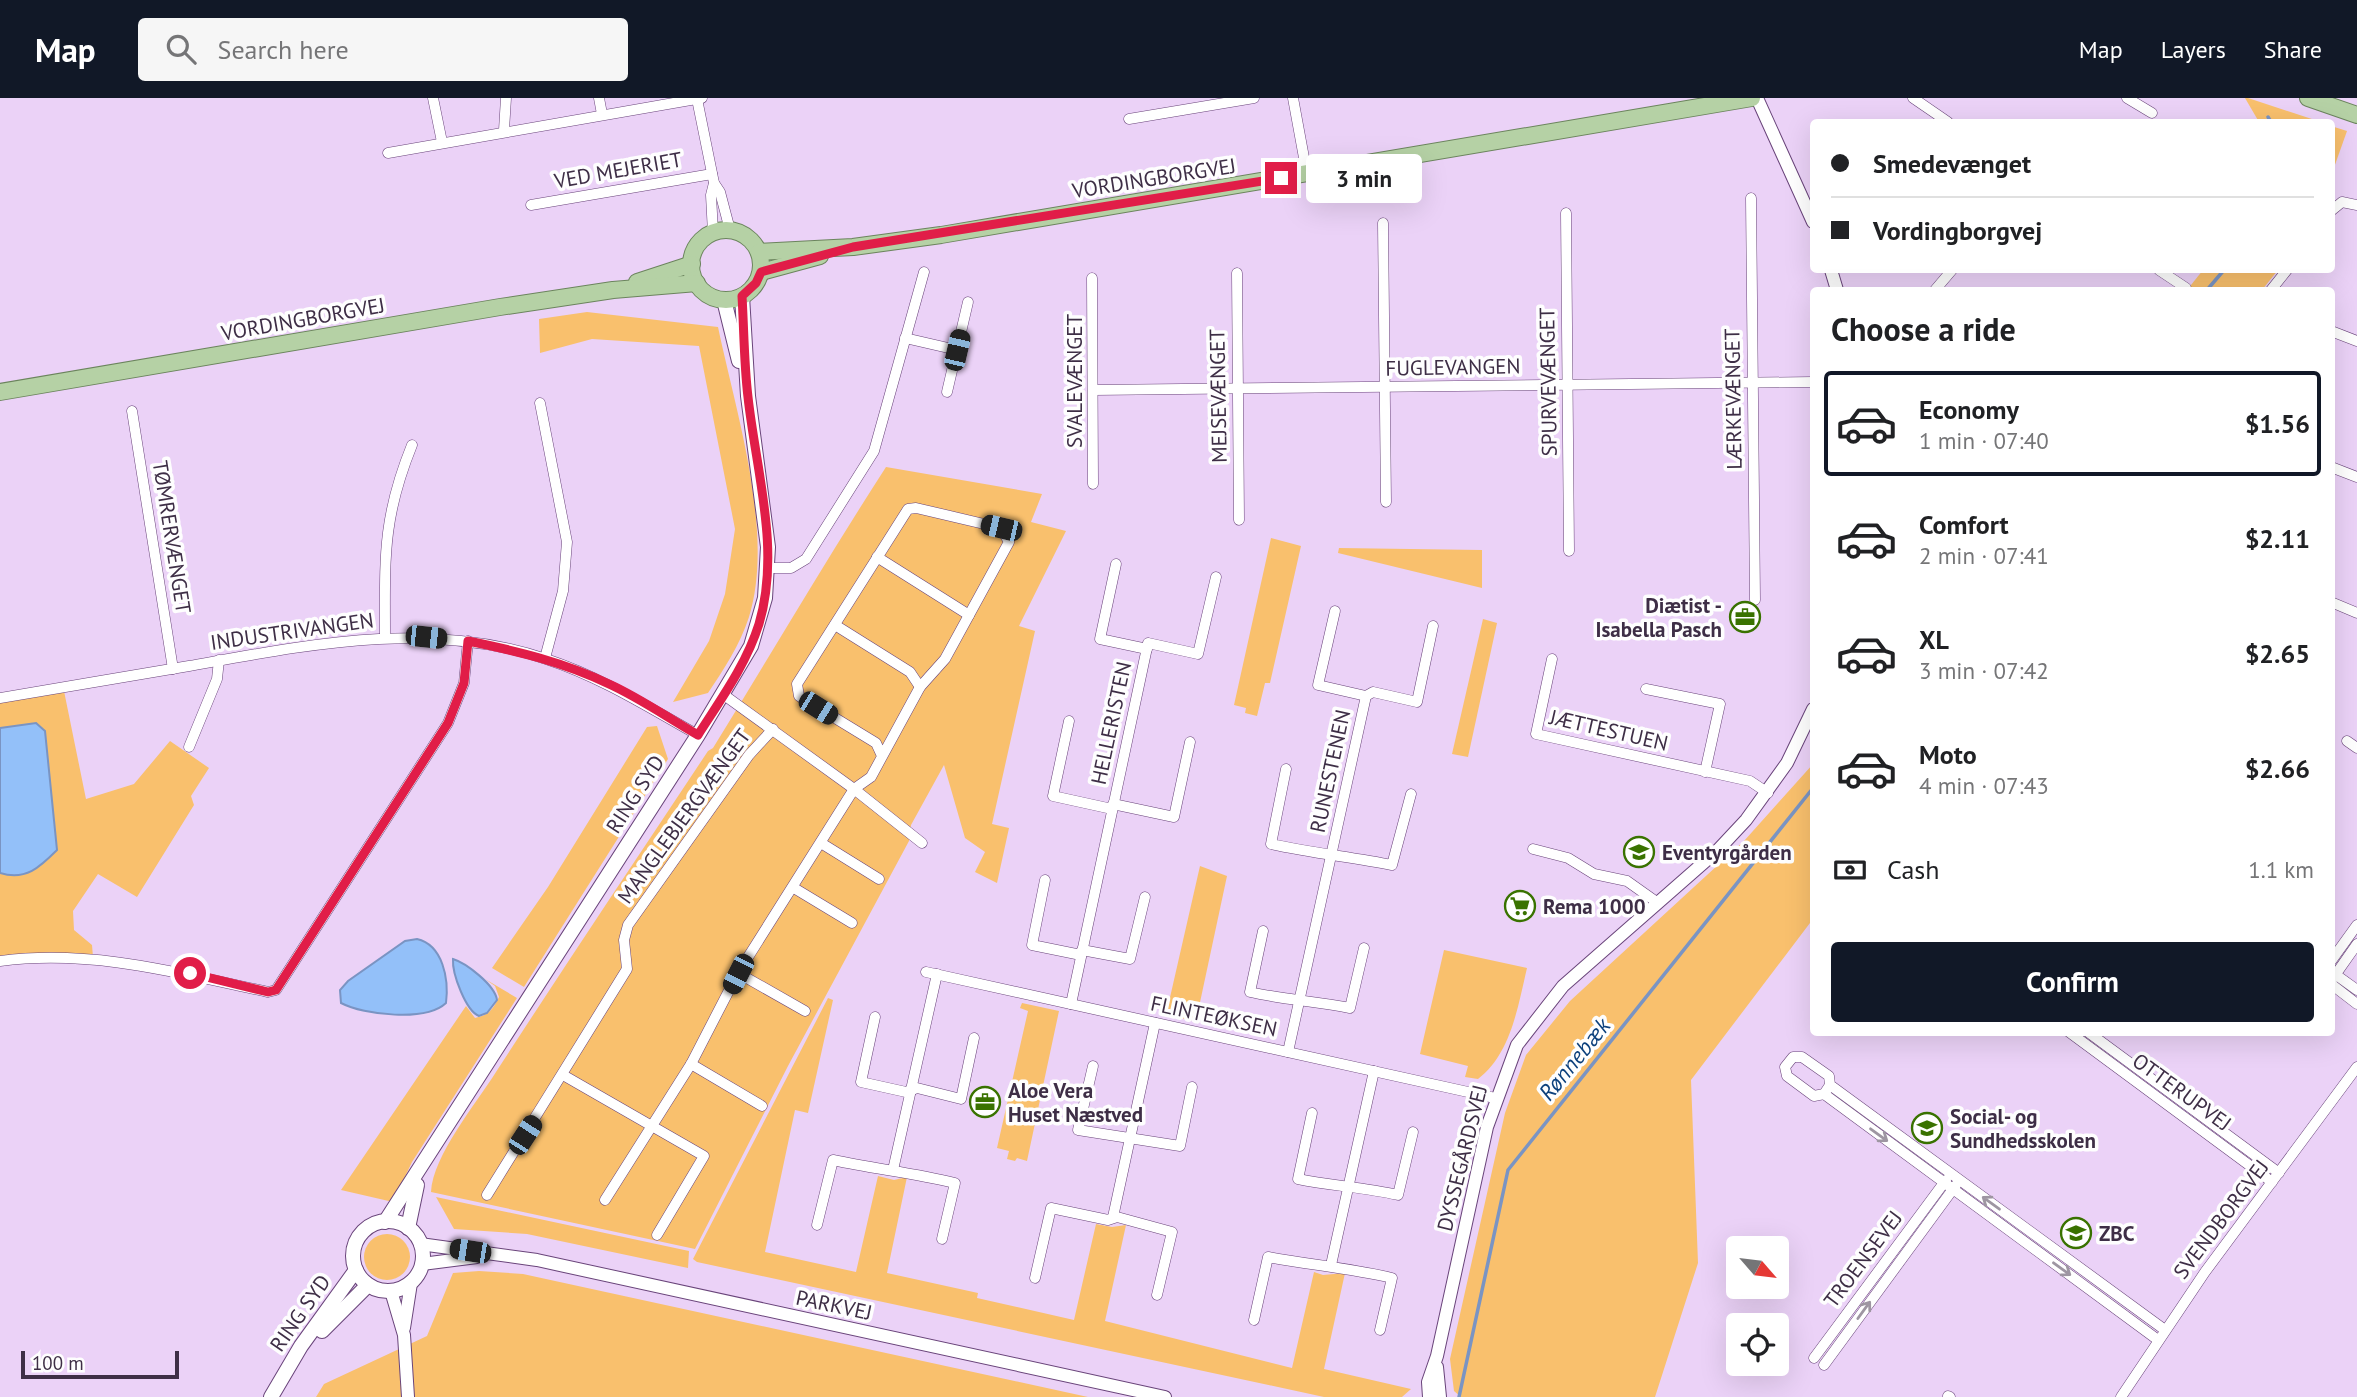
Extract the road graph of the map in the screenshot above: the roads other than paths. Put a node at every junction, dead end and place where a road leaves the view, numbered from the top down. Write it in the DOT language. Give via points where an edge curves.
graph roads {
  1 [pos="433,98"];
  2 [pos="506,98"];
  3 [pos="599,98"];
  4 [pos="700,98"];
  5 [pos="1254,98"];
  6 [pos="1293,98"];
  7 [pos="1754,98"];
  8 [pos="1913,98"];
  9 [pos="2127,98"];
  10 [pos="2308,98"];
  11 [pos="2152,113"];
  12 [pos="602,114"];
  13 [pos="2357,115"];
  14 [pos="1129,119"];
  15 [pos="1944,119"];
  16 [pos="504,130"];
  17 [pos="442,142"];
  18 [pos="388,153"];
  19 [pos="1307,174"];
  20 [pos="713,178"];
  21 [pos="1751,198"];
  22 [pos="531,205"];
  23 [pos="2357,205"];
  24 [pos="2335,208"];
  25 [pos="1566,213"];
  26 [pos="1810,216"];
  27 [pos="1383,223"];
  28 [pos="730,230"];
  29 [pos="713,233"];
  30 [pos="853,247"];
  31 [pos="759,252"];
  32 [pos="692,264"];
  33 [pos="761,272"];
  34 [pos="923,272"];
  35 [pos="1237,272"];
  36 [pos="1949,273"];
  37 [pos="2164,273"];
  38 [pos="1092,278"];
  39 [pos="697,284"];
  40 [pos="1938,287"];
  41 [pos="2184,287"];
  42 [pos="612,290"];
  43 [pos="742,296"];
  44 [pos="724,300"];
  45 [pos="968,302"];
  46 [pos="2335,333"];
  47 [pos="905,338"];
  48 [pos="2357,341"];
  49 [pos="957,350"];
  50 [pos="1752,382"];
  51 [pos="1810,382"];
  52 [pos="1567,384"];
  53 [pos="1383,387"];
  54 [pos="1238,388"];
  55 [pos="1093,390"];
  56 [pos="0,392"];
  57 [pos="947,392"];
  58 [pos="748,396"];
  59 [pos="540,403"];
  60 [pos="132,411"];
  61 [pos="412,445"];
  62 [pos="2335,469"];
  63 [pos="2357,477"];
  64 [pos="1093,484"];
  65 [pos="1386,502"];
  66 [pos="1239,520"];
  67 [pos="1569,551"];
  68 [pos="877,557"];
  69 [pos="1116,564"];
  70 [pos="767,568"];
  71 [pos="1216,577"];
  72 [pos="1755,600"];
  73 [pos="2335,604"];
  74 [pos="1335,611"];
  75 [pos="2357,613"];
  76 [pos="969,615"];
  77 [pos="835,625"];
  78 [pos="1433,626"];
  79 [pos="385,637"];
  80 [pos="468,641"];
  81 [pos="1147,649"];
  82 [pos="545,658"];
  83 [pos="1552,659"];
  84 [pos="219,660"];
  85 [pos="173,669"];
  86 [pos="920,687"];
  87 [pos="1646,688"];
  88 [pos="724,695"];
  89 [pos="1366,696"];
  90 [pos="0,698"];
  91 [pos="1810,716"];
  92 [pos="1069,721"];
  93 [pos="773,729"];
  94 [pos="698,735"];
  95 [pos="2347,741"];
  96 [pos="1190,742"];
  97 [pos="189,747"];
  98 [pos="2357,748"];
  99 [pos="882,756"];
  100 [pos="1286,769"];
  101 [pos="1705,772"];
  102 [pos="854,789"];
  103 [pos="1768,793"];
  104 [pos="1410,794"];
  105 [pos="1113,807"];
  106 [pos="821,843"];
  107 [pos="922,843"];
  108 [pos="1533,849"];
  109 [pos="1331,854"];
  110 [pos="879,879"];
  111 [pos="1045,880"];
  112 [pos="794,888"];
  113 [pos="1145,897"];
  114 [pos="1658,903"];
  115 [pos="852,923"];
  116 [pos="2357,925"];
  117 [pos="1263,931"];
  118 [pos="2357,944"];
  119 [pos="1363,948"];
  120 [pos="1082,953"];
  121 [pos="2335,955"];
  122 [pos="0,961"];
  123 [pos="926,972"];
  124 [pos="738,974"];
  125 [pos="937,974"];
  126 [pos="2335,974"];
  127 [pos="2335,979"];
  128 [pos="2335,981"];
  129 [pos="2357,990"];
  130 [pos="1299,1000"];
  131 [pos="1070,1004"];
  132 [pos="2357,1004"];
  133 [pos="805,1011"];
  134 [pos="875,1017"];
  135 [pos="1155,1023"];
  136 [pos="2073,1036"];
  137 [pos="2093,1036"];
  138 [pos="974,1038"];
  139 [pos="1288,1052"];
  140 [pos="691,1064"];
  141 [pos="1093,1066"];
  142 [pos="2357,1067"];
  143 [pos="1374,1071"];
  144 [pos="563,1075"];
  145 [pos="1192,1087"];
  146 [pos="1827,1090"];
  147 [pos="911,1091"];
  148 [pos="1495,1098"];
  149 [pos="762,1106"];
  150 [pos="1312,1113"];
  151 [pos="651,1125"];
  152 [pos="1413,1132"];
  153 [pos="1130,1139"];
  154 [pos="436,1140"];
  155 [pos="893,1170"];
  156 [pos="2279,1172"];
  157 [pos="1952,1182"];
  158 [pos="2272,1182"];
  159 [pos="1348,1187"];
  160 [pos="487,1195"];
  161 [pos="605,1200"];
  162 [pos="1113,1217"];
  163 [pos="385,1222"];
  164 [pos="817,1225"];
  165 [pos="408,1228"];
  166 [pos="657,1236"];
  167 [pos="942,1239"];
  168 [pos="420,1244"];
  169 [pos="494,1255"];
  170 [pos="422,1264"];
  171 [pos="1331,1265"];
  172 [pos="356,1270"];
  173 [pos="1035,1278"];
  174 [pos="411,1283"];
  175 [pos="368,1286"];
  176 [pos="391,1291"];
  177 [pos="1157,1295"];
  178 [pos="1254,1321"];
  179 [pos="2165,1330"];
  180 [pos="1380,1331"];
  181 [pos="404,1335"];
  182 [pos="2158,1340"];
  183 [pos="1437,1356"];
  184 [pos="1814,1358"];
  185 [pos="1824,1365"];
  186 [pos="281,1381"];
  187 [pos="271,1397"];
  188 [pos="408,1397"];
  189 [pos="1165,1397"];
  190 [pos="1429,1397"];
  191 [pos="1440,1397"];
  192 [pos="2122,1397"];
  1 -- 17 [label="street"];
  2 -- 16 [label="street"];
  3 -- 12 [label="street"];
  4 -- 12 [label="street"];
  4 -- 20 [label="street"];
  5 -- 14 [label="street"];
  6 -- 19 [label="street"];
  7 -- 19 [label="main road, VORDINGBORGVEJ"];
  7 -- 26 [label="street"];
  8 -- 15 [label="street"];
  9 -- 11 [label="street"];
  10 -- 13 [label="main road"];
  12 -- 16 [label="street"];
  16 -- 17 [label="street"];
  17 -- 18 [label="street"];
  19 -- 30 [label="main road, VORDINGBORGVEJ"];
  20 -- 22 [label="street, VED MEJERIET"];
  20 -- 28 [label="street"];
  20 -- 29 [label="street"];
  21 -- 50 [label="street, LÆRKEVÆNGET"];
  23 -- 24 [label="street" via="2342,202"];
  25 -- 52 [label="street, SPURVEVÆNGET"];
  27 -- 53 [label="street"];
  28 -- 29 [label="main road"];
  28 -- 31 [label="main road" via="747,237"];
  29 -- 32 [label="main road" via="699,243"];
  30 -- 31 [label="main road, VORDINGBORGVEJ"];
  30 -- 33 [label="main road, VORDINGBORGVEJ"];
  31 -- 33 [label="main road"];
  32 -- 39 [label="main road"];
  32 -- 42 [label="main road, VORDINGBORGVEJ"];
  33 -- 43 [label="main road"];
  34 -- 47 [label="street"];
  35 -- 54 [label="street, MEJSEVÆNGET"];
  36 -- 40 [label="street"];
  37 -- 41 [label="street"];
  38 -- 55 [label="street, SVALEVÆNGET"];
  39 -- 42 [label="main road, VORDINGBORGVEJ"];
  39 -- 44 [label="main road"];
  42 -- 56 [label="main road, VORDINGBORGVEJ"];
  43 -- 44 [label="main road"];
  43 -- 58 [label="main road, RING SYD"];
  44 -- 58 [label="main road, RING SYD"];
  45 -- 49 [label="street"];
  46 -- 48 [label="street"];
  47 -- 49 [label="street"];
  47 -- 70 [label="street" via="874,451 806,559 791,568"];
  49 -- 57 [label="street"];
  50 -- 51 [label="street, FUGLEVANGEN"];
  50 -- 52 [label="street, FUGLEVANGEN"];
  50 -- 72 [label="street, LÆRKEVÆNGET"];
  52 -- 53 [label="street, FUGLEVANGEN"];
  52 -- 67 [label="street, SPURVEVÆNGET"];
  53 -- 54 [label="street, FUGLEVANGEN"];
  53 -- 65 [label="street"];
  54 -- 55 [label="street, FUGLEVANGEN"];
  54 -- 66 [label="street, MEJSEVÆNGET"];
  55 -- 64 [label="street, SVALEVÆNGET"];
  58 -- 70 [label="main road, RING SYD" via="766,524"];
  59 -- 82 [label="street" via="567,542 563,591"];
  60 -- 85 [label="street, TØMRERVÆNGET"];
  61 -- 79 [label="street" via="388,514"];
  62 -- 63 [label="street"];
  68 -- 76 [label="street"];
  68 -- 76 [label="street" via="908,509 1001,528 1009,542"];
  68 -- 77 [label="street"];
  69 -- 81 [label="street, HELLERISTEN" via="1100,639"];
  70 -- 88 [label="main road, RING SYD" via="765,598 751,646"];
  71 -- 81 [label="street, HELLERISTEN" via="1198,654 1148,643"];
  73 -- 75 [label="street"];
  74 -- 89 [label="street, RUNESTENEN" via="1318,685"];
  76 -- 86 [label="street" via="945,659"];
  77 -- 86 [label="street" via="910,672"];
  77 -- 99 [label="street" via="796,690 876,743"];
  78 -- 89 [label="street, RUNESTENEN" via="1417,702 1373,692"];
  79 -- 80 [label="street, INDUSTRIVANGEN"];
  79 -- 84 [label="street, INDUSTRIVANGEN"];
  80 -- 82 [label="street, INDUSTRIVANGEN"];
  80 -- 122 [label="street" via="464,683 448,723 276,990 115,961"];
  81 -- 105 [label="street, HELLERISTEN"];
  82 -- 94 [label="street, INDUSTRIVANGEN" via="611,684"];
  83 -- 101 [label="street, JÆTTESTUEN" via="1536,734"];
  84 -- 85 [label="street, INDUSTRIVANGEN"];
  84 -- 97 [label="street"];
  85 -- 90 [label="street, INDUSTRIVANGEN"];
  86 -- 99 [label="street"];
  87 -- 101 [label="street" via="1720,705"];
  88 -- 93 [label="street, MANGLEBJERGVÆNGET"];
  88 -- 94 [label="main road, RING SYD"];
  89 -- 109 [label="street, RUNESTENEN"];
  91 -- 103 [label="street, DYSSEGÅRDSVEJ"];
  92 -- 105 [label="street, HELLERISTEN" via="1052,796"];
  93 -- 102 [label="street, MANGLEBJERGVÆNGET"];
  93 -- 144 [label="street, MANGLEBJERGVÆNGET" via="741,766 628,925 624,940 627,969"];
  94 -- 154 [label="main road, RING SYD"];
  95 -- 98 [label="street"];
  96 -- 105 [label="street, HELLERISTEN" via="1174,817"];
  99 -- 102 [label="street" via="871,777"];
  100 -- 109 [label="street, RUNESTENEN" via="1271,844"];
  101 -- 103 [label="street, JÆTTESTUEN" via="1750,781"];
  102 -- 106 [label="street"];
  102 -- 107 [label="street, MANGLEBJERGVÆNGET"];
  103 -- 114 [label="street, DYSSEGÅRDSVEJ" via="1717,851"];
  104 -- 109 [label="street, RUNESTENEN" via="1392,865"];
  105 -- 120 [label="street, HELLERISTEN"];
  106 -- 110 [label="street"];
  106 -- 112 [label="street"];
  108 -- 114 [label="street" via="1568,858 1594,874 1627,881"];
  109 -- 130 [label="street, RUNESTENEN"];
  111 -- 120 [label="street" via="1032,945"];
  112 -- 115 [label="street"];
  112 -- 124 [label="street"];
  113 -- 120 [label="street" via="1130,959"];
  114 -- 148 [label="street, DYSSEGÅRDSVEJ" via="1563,986 1517,1045"];
  116 -- 121 [label="street"];
  117 -- 130 [label="street" via="1250,992"];
  118 -- 126 [label="street"];
  119 -- 130 [label="street" via="1350,1009"];
  120 -- 131 [label="street, HELLERISTEN"];
  123 -- 125 [label="street, FLINTEØKSEN"];
  124 -- 133 [label="street"];
  124 -- 140 [label="street"];
  125 -- 131 [label="street, FLINTEØKSEN"];
  125 -- 147 [label="street"];
  127 -- 129 [label="street"];
  128 -- 132 [label="street"];
  130 -- 139 [label="street, RUNESTENEN"];
  131 -- 135 [label="street, FLINTEØKSEN"];
  134 -- 147 [label="street" via="861,1082"];
  135 -- 139 [label="street, FLINTEØKSEN"];
  135 -- 153 [label="street"];
  136 -- 158 [label="street, OTTERUPVEJ"];
  137 -- 156 [label="street, OTTERUPVEJ"];
  138 -- 147 [label="street" via="961,1099 916,1088"];
  139 -- 143 [label="street, FLINTEØKSEN"];
  140 -- 149 [label="street"];
  140 -- 151 [label="street"];
  141 -- 153 [label="street" via="1079,1130"];
  142 -- 156 [label="street, SVENDBORGVEJ"];
  143 -- 148 [label="street, FLINTEØKSEN"];
  143 -- 159 [label="street"];
  144 -- 151 [label="street"];
  144 -- 160 [label="street, MANGLEBJERGVÆNGET"];
  145 -- 153 [label="street" via="1180,1146"];
  146 -- 157 [label="street"];
  147 -- 155 [label="street"];
  148 -- 183 [label="street, DYSSEGÅRDSVEJ"];
  150 -- 159 [label="street" via="1298,1179"];
  151 -- 161 [label="street"];
  151 -- 166 [label="street" via="704,1156"];
  152 -- 159 [label="street" via="1398,1195 1354,1184"];
  153 -- 162 [label="street"];
  154 -- 163 [label="main road, RING SYD"];
  154 -- 165 [label="main road, RING SYD" via="413,1194"];
  155 -- 164 [label="street" via="833,1160"];
  155 -- 167 [label="street" via="955,1183"];
  156 -- 158 [label="street, SVENDBORGVEJ"];
  179 -- 157 [label="street, one-way"];
  157 -- 182 [label="street, one-way"];
  157 -- 184 [label="street, TROENSEVEJ"];
  185 -- 157 [label="street, TROENSEVEJ, one-way"];
  158 -- 179 [label="street, SVENDBORGVEJ"];
  159 -- 171 [label="street"];
  162 -- 173 [label="street" via="1108,1220 1051,1209"];
  162 -- 177 [label="street" via="1172,1232"];
  163 -- 165 [label="main road"];
  163 -- 172 [label="main road" via="361,1234 354,1252"];
  165 -- 168 [label="main road"];
  168 -- 169 [label="street, PARKVEJ"];
  168 -- 170 [label="main road"];
  169 -- 170 [label="street, PARKVEJ"];
  169 -- 189 [label="street, PARKVEJ" via="537,1260"];
  170 -- 174 [label="main road"];
  171 -- 178 [label="street" via="1325,1268 1268,1257"];
  171 -- 180 [label="street" via="1392,1278"];
  172 -- 175 [label="main road"];
  172 -- 186 [label="main road, RING SYD"];
  174 -- 176 [label="main road"];
  174 -- 181 [label="street"];
  175 -- 176 [label="main road"];
  175 -- 186 [label="main road, RING SYD"];
  176 -- 181 [label="street"];
  179 -- 182 [label="street, SVENDBORGVEJ"];
  181 -- 188 [label="street"];
  182 -- 192 [label="street, SVENDBORGVEJ"];
  183 -- 190 [label="street, DYSSEGÅRDSVEJ" via="1428,1382"];
  183 -- 191 [label="street, DYSSEGÅRDSVEJ"];
  186 -- 187 [label="main road, RING SYD"];
}
